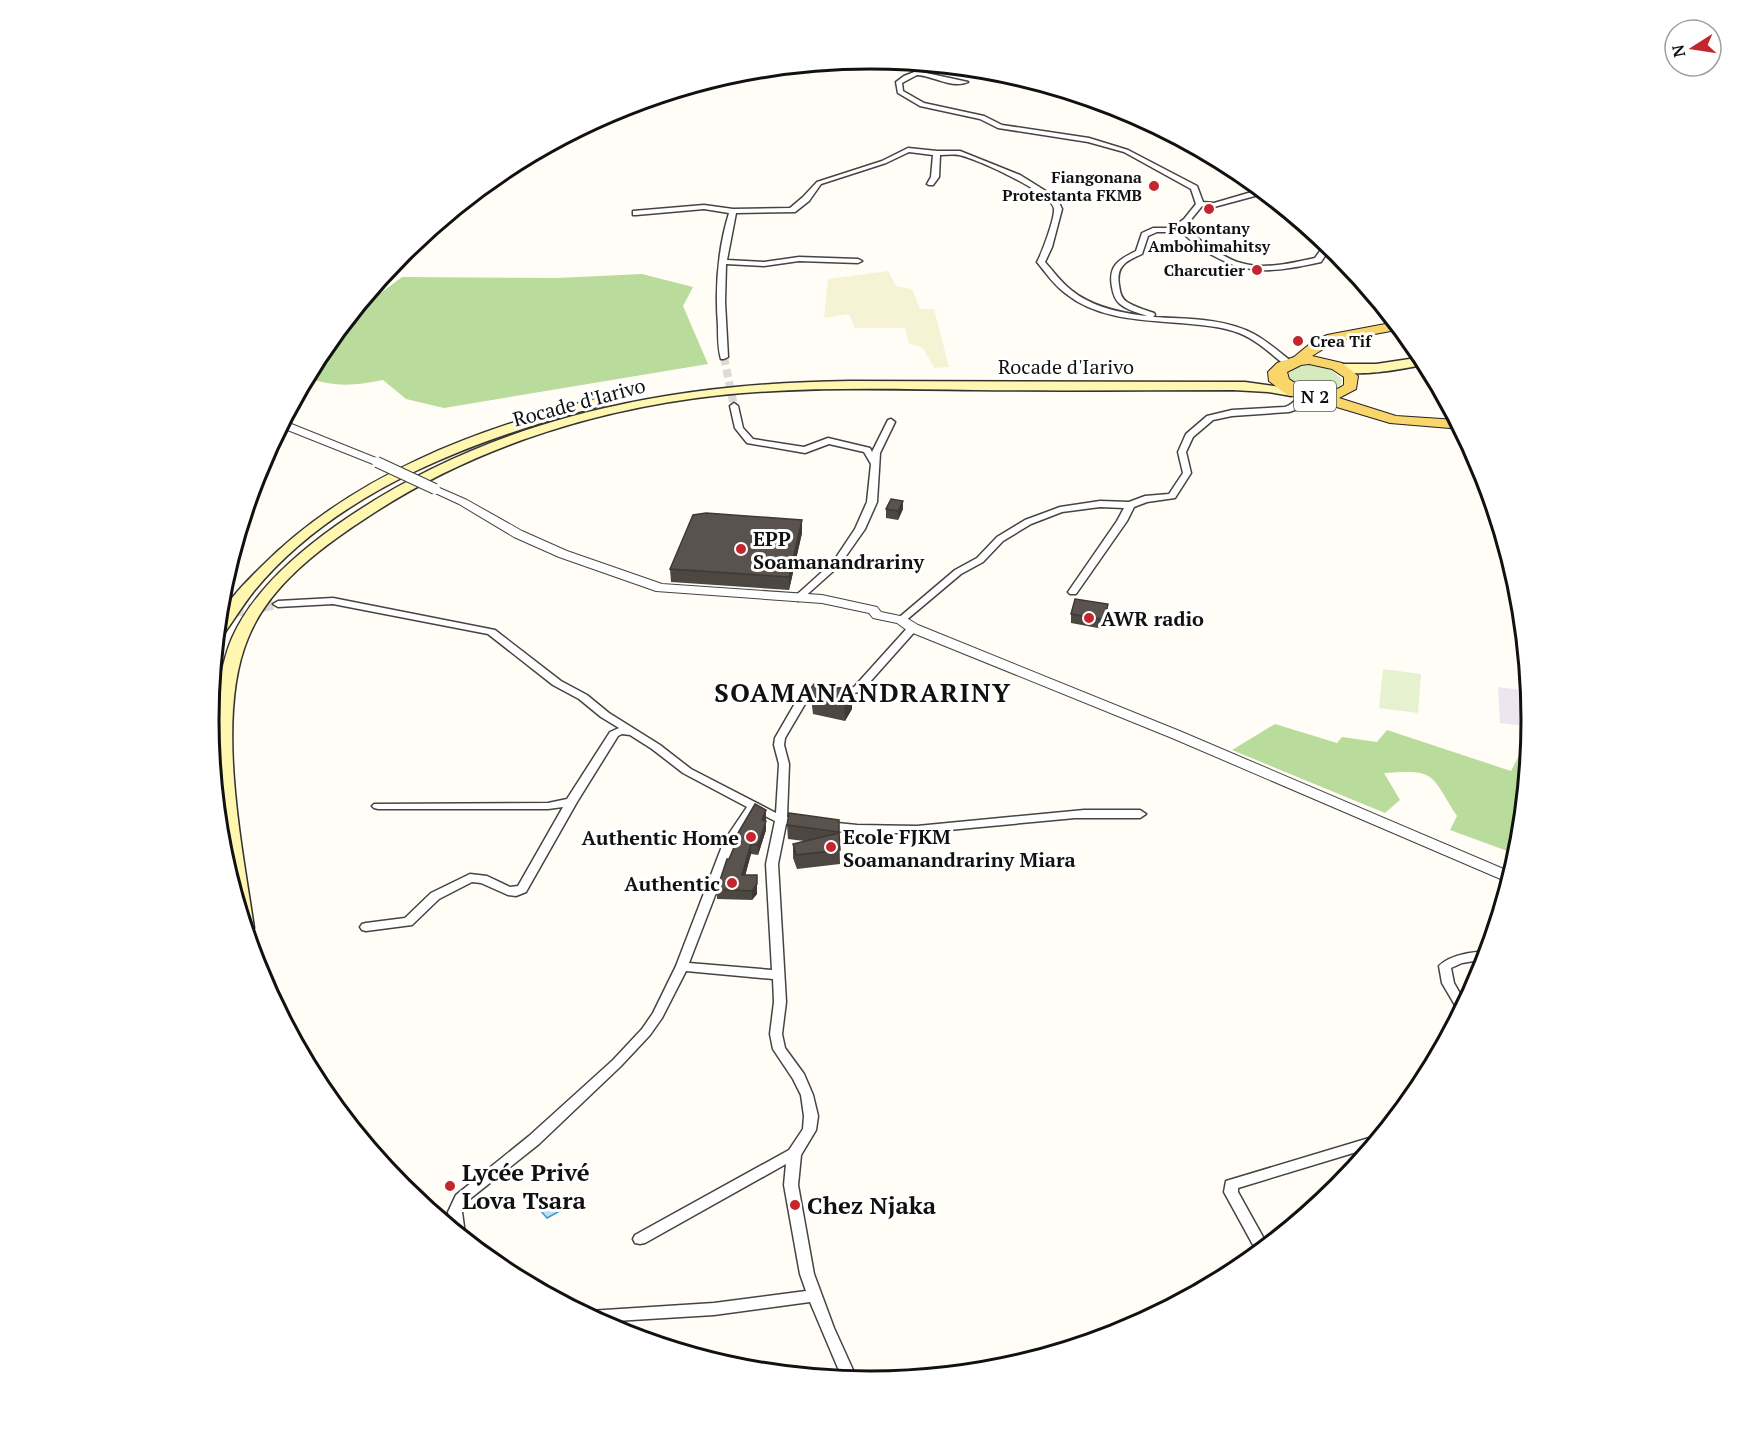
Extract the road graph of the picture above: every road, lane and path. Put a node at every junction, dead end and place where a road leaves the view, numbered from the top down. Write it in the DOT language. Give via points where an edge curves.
graph roads {
  1 [pos="965,82"];
  2 [pos="937,153"];
  3 [pos="931,184"];
  4 [pos="1253,194"];
  5 [pos="1200,204"];
  6 [pos="733,211"];
  7 [pos="636,213"];
  8 [pos="1172,229"];
  9 [pos="1323,253"];
  10 [pos="858,261"];
  11 [pos="724,262"];
  12 [pos="1171,322"];
  13 [pos="1390,328"];
  14 [pos="1326,342"];
  15 [pos="724,357"];
  16 [pos="1414,363"];
  17 [pos="1288,364"];
  18 [pos="1336,366"];
  19 [pos="1419,370"];
  20 [pos="1351,386"];
  21 [pos="1304,395"];
  22 [pos="734,406"];
  23 [pos="1379,416"];
  24 [pos="891,422"];
  25 [pos="1451,424"];
  26 [pos="289,427"];
  27 [pos="875,464"];
  28 [pos="1130,505"];
  29 [pos="1073,592"];
  30 [pos="798,598"];
  31 [pos="278,604"];
  32 [pos="229,611"];
  33 [pos="901,620"];
  34 [pos="913,628"];
  35 [pos="632,732"];
  36 [pos="571,802"];
  37 [pos="753,805"];
  38 [pos="378,806"];
  39 [pos="1140,814"];
  40 [pos="781,820"];
  41 [pos="1503,875"];
  42 [pos="239,880"];
  43 [pos="366,927"];
  44 [pos="1477,957"];
  45 [pos="682,966"];
  46 [pos="779,975"];
  47 [pos="1459,1000"];
  48 [pos="1365,1144"];
  49 [pos="794,1154"];
  50 [pos="456,1223"];
  51 [pos="640,1239"];
  52 [pos="1259,1243"];
  53 [pos="815,1296"];
  54 [pos="607,1316"];
  55 [pos="846,1371"];
  1 -- 5 [label="street" via="918,73 899,82 900,92 922,105 982,117 1000,127 1089,140 1126,151 1194,188"];
  2 -- 3 [label="street"];
  2 -- 6 [label="street" via="908,150 819,183 792,210"];
  2 -- 12 [label="street" via="960,153 1018,176 1054,200 1058,208 1041,262 1069,293 1123,317"];
  4 -- 5 [label="street"];
  5 -- 8 [label="street" via="1185,224"];
  6 -- 7 [label="street" via="704,207"];
  6 -- 11 [label="street"];
  8 -- 9 [label="street" via="1184,230 1190,239 1246,267 1295,265 1318,260"];
  8 -- 12 [label="street" via="1145,235 1139,252 1119,264 1114,277 1117,295 1123,303"];
  10 -- 11 [label="street"];
  11 -- 15 [label="street"];
  12 -- 17 [label="street" via="1239,330"];
  13 -- 14 [label="main road, N 2"];
  14 -- 17 [label="main road, N 2"];
  14 -- 18 [label="main road, N 2" via="1323,353"];
  16 -- 18 [label="main road" via="1377,368"];
  17 -- 18 [label="main road, N 2"];
  17 -- 21 [label="main road, N 2" via="1281,370 1282,381"];
  17 -- 21 [label="main road, N 2" via="1275,376 1276,381"];
  17 -- 32 [label="main road, Rocade d'Iarivo" via="1252,377 1217,379 763,379 694,384 572,408 471,441 414,467 351,503 282,554"];
  18 -- 20 [label="main road, N 2" via="1351,376"];
  19 -- 20 [label="main road" via="1371,377"];
  20 -- 21 [label="main road, N 2" via="1331,396"];
  20 -- 23 [label="main road, N 2" via="1356,400"];
  21 -- 23 [label="main road, N 2"];
  21 -- 28 [label="street" via="1295,407 1286,410 1232,412 1210,418 1189,436 1182,452 1187,473 1172,496"];
  21 -- 42 [label="main road, Rocade d'Iarivo" via="1259,386 848,385 734,390 583,417 512,439 437,471 325,539 269,595 239,640 228,684 225,725"];
  22 -- 27 [label="street" via="739,428 750,441 805,450 828,441 867,450"];
  23 -- 25 [label="main road, N 2"];
  24 -- 27 [label="street"];
  26 -- 30 [label="street, bridge" via="377,462 563,554 660,588"];
  27 -- 30 [label="street" via="872,502 860,529 836,564"];
  28 -- 29 [label="street"];
  28 -- 33 [label="street" via="1100,504 1028,522 1000,539 980,560 958,572"];
  30 -- 33 [label="street" via="856,604 876,615"];
  31 -- 35 [label="street" via="333,600 491,632 556,683"];
  33 -- 34 [label="street"];
  34 -- 40 [label="street" via="857,690 841,691 834,699 805,695 800,701 780,738 784,764"];
  34 -- 41 [label="street" via="1177,735"];
  35 -- 36 [label="street" via="614,734"];
  35 -- 37 [label="street" via="687,771"];
  36 -- 38 [label="street" via="548,806"];
  36 -- 43 [label="street" via="522,889 508,891 483,879 470,878 435,896 408,922"];
  37 -- 40 [label="street"];
  37 -- 45 [label="street" via="730,841"];
  39 -- 40 [label="street" via="1069,815 920,829 844,828"];
  40 -- 46 [label="street" via="772,864"];
  44 -- 47 [label="street" via="1445,966"];
  45 -- 46 [label="street"];
  45 -- 50 [label="street" via="658,1015 633,1047 534,1140 461,1198 455,1212"];
  46 -- 49 [label="street" via="779,1049 799,1077 811,1116 809,1130"];
  48 -- 52 [label="street" via="1231,1185 1231,1192"];
  49 -- 51 [label="street"];
  49 -- 53 [label="street" via="791,1185 796,1222"];
  53 -- 54 [label="street" via="714,1309"];
  53 -- 55 [label="street"];
}
